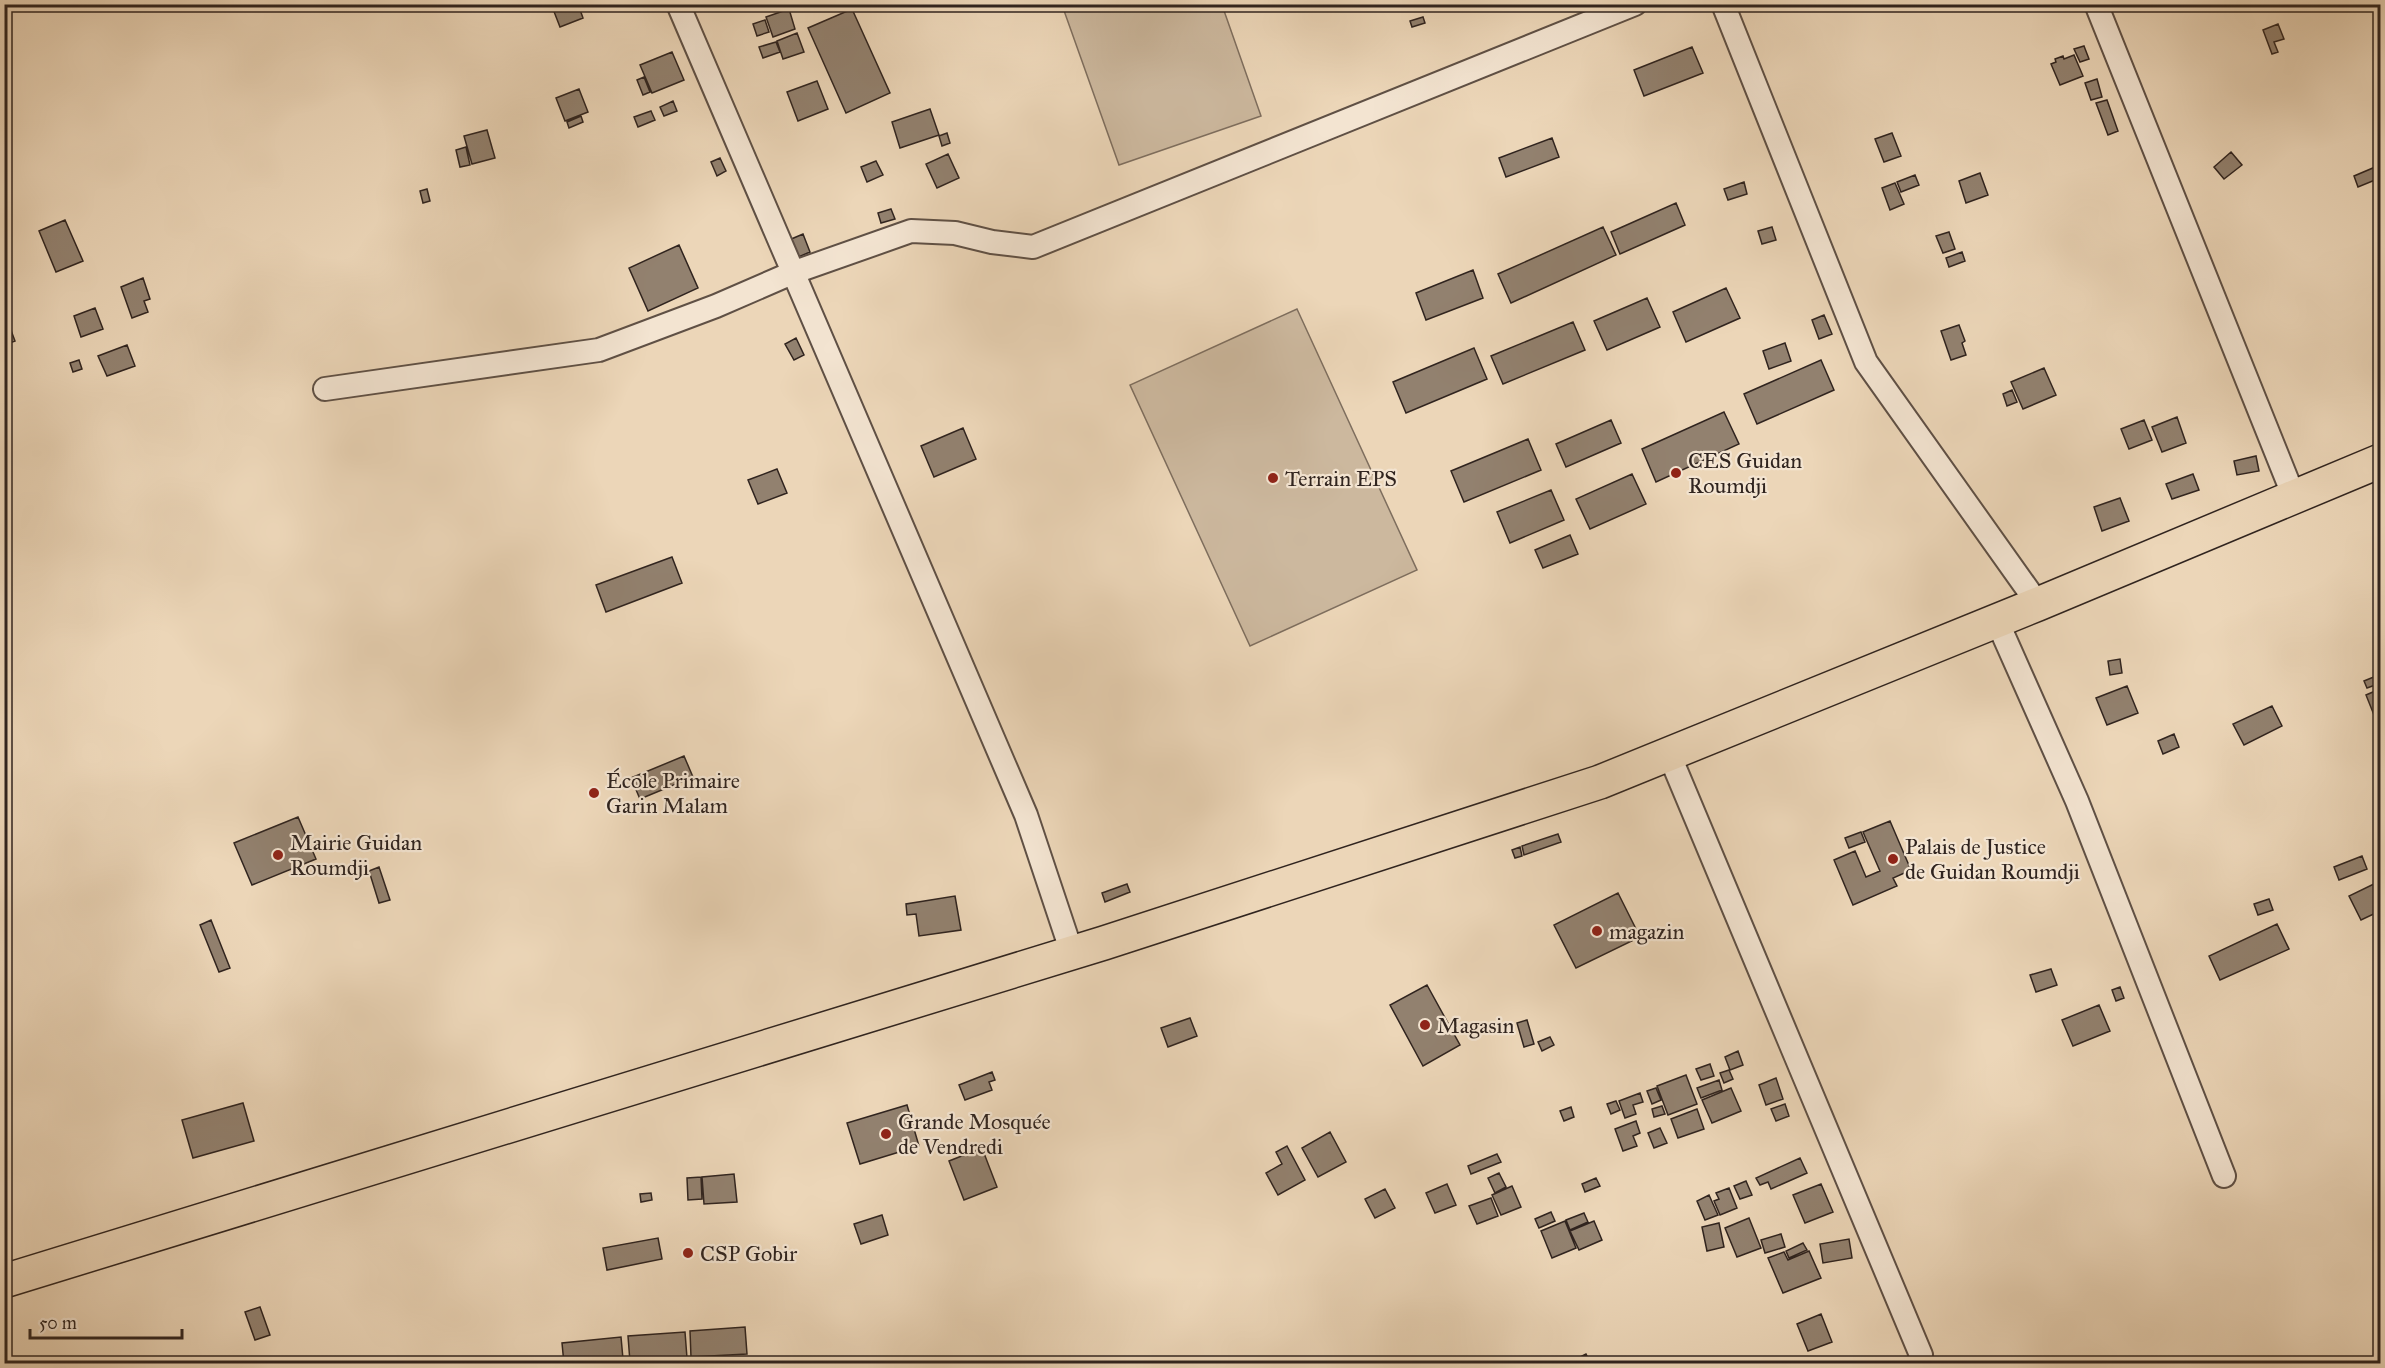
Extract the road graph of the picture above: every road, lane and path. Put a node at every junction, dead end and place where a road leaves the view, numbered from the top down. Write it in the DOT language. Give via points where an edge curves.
graph roads {
  1 [pos="678,4"];
  2 [pos="1635,4"];
  3 [pos="1723,4"];
  4 [pos="2096,4"];
  5 [pos="792,273"];
  6 [pos="325,388"];
  7 [pos="2380,461"];
  8 [pos="2294,497"];
  9 [pos="2038,604"];
  10 [pos="1997,621"];
  11 [pos="1669,754"];
  12 [pos="1072,953"];
  13 [pos="2224,1176"];
  14 [pos="4,1281"];
  15 [pos="1921,1355"];
  1 -- 5 [label="street"];
  2 -- 5 [label="street" via="1033,247 955,233 911,231"];
  3 -- 9 [label="street" via="1866,362"];
  4 -- 8 [label="street"];
  5 -- 6 [label="street" via="599,350"];
  5 -- 12 [label="street" via="1026,815"];
  7 -- 8 [label="highway"];
  8 -- 9 [label="highway"];
  9 -- 10 [label="highway"];
  10 -- 11 [label="highway"];
  10 -- 13 [label="street" via="2077,801"];
  11 -- 12 [label="highway" via="1600,782"];
  11 -- 15 [label="street"];
  12 -- 14 [label="highway"];
}
